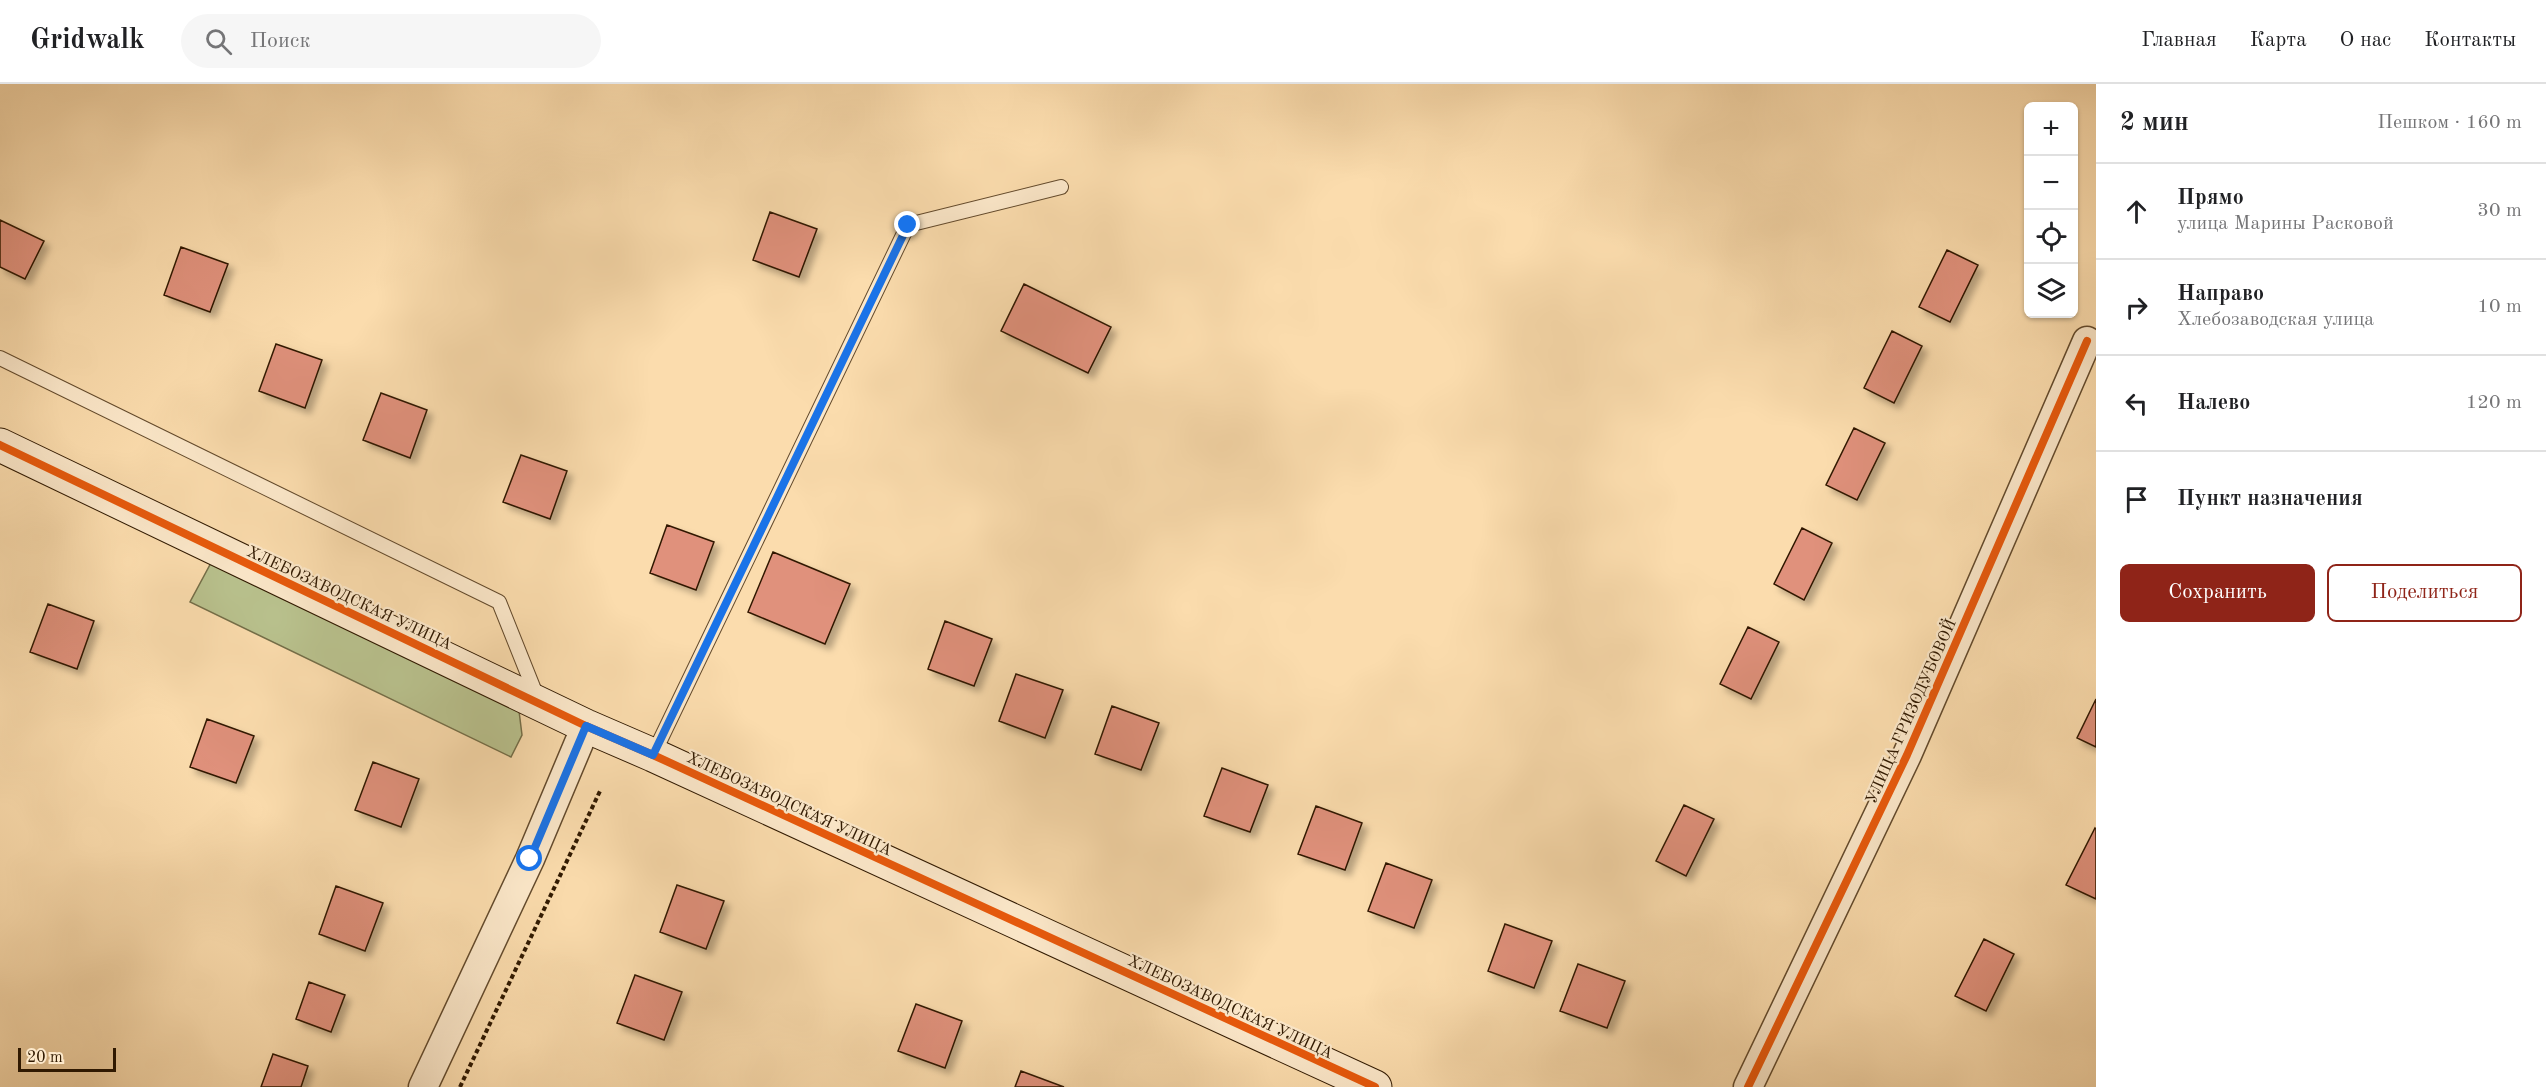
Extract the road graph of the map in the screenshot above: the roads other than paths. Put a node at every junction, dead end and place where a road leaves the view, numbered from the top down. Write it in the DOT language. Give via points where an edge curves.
graph roads {
  1 [pos="1061,187"];
  2 [pos="2087,341"];
  3 [pos="0,358"];
  4 [pos="0,445"];
  5 [pos="538,701"];
  6 [pos="586,726"];
  7 [pos="653,755"];
  8 [pos="423,1087"];
  9 [pos="1375,1087"];
  10 [pos="1748,1087"];
  1 -- 7 [label="lane" via="908,225"];
  2 -- 10 [label="street, УЛИЦА ГРИЗОДУБОВОЙ" via="1907,755"];
  3 -- 5 [label="lane" via="499,602"];
  4 -- 5 [label="street, ХЛЕБОЗАВОДСКАЯ УЛИЦА"];
  5 -- 6 [label="street, ХЛЕБОЗАВОДСКАЯ УЛИЦА"];
  6 -- 7 [label="street, ХЛЕБОЗАВОДСКАЯ УЛИЦА"];
  6 -- 8 [label="street" via="530,859"];
  7 -- 9 [label="street, ХЛЕБОЗАВОДСКАЯ УЛИЦА"];
}
